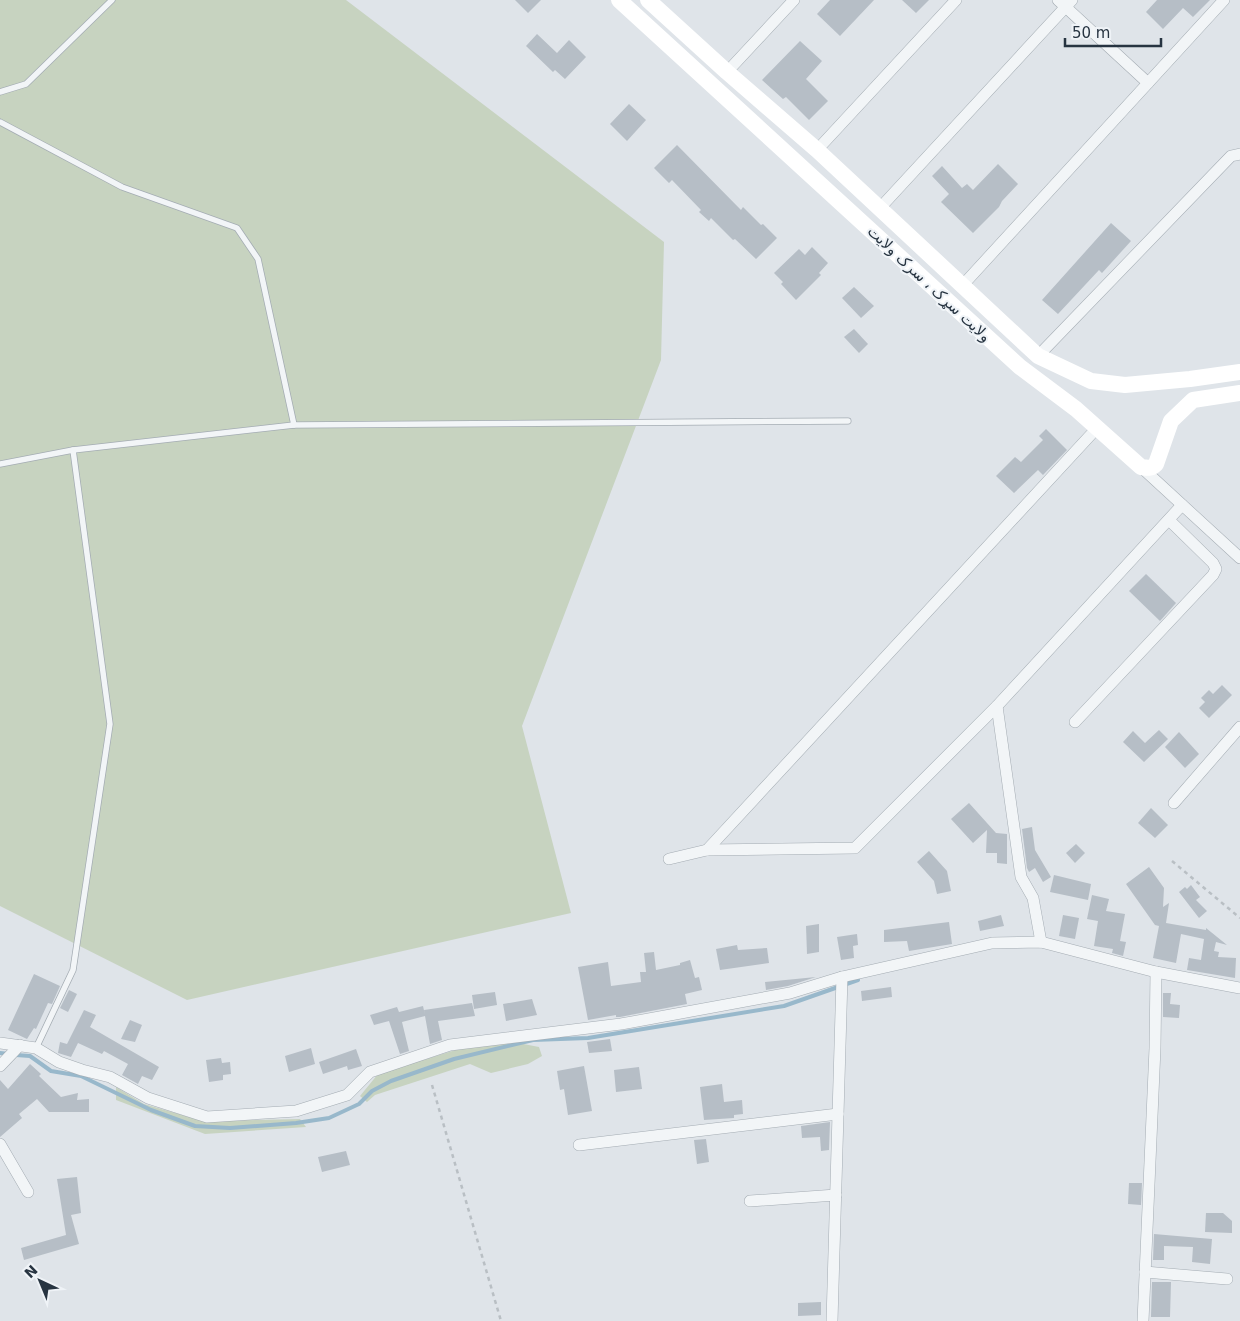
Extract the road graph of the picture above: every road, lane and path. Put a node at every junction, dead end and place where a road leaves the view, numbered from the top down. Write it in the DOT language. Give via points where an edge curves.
graph roads {
  1 [pos="112,0"];
  2 [pos="619,0"];
  3 [pos="648,0"];
  4 [pos="794,0"];
  5 [pos="956,0"];
  6 [pos="1224,0"];
  7 [pos="1065,2"];
  8 [pos="727,72"];
  9 [pos="1148,83"];
  10 [pos="0,92"];
  11 [pos="0,122"];
  12 [pos="817,150"];
  13 [pos="1240,154"];
  14 [pos="880,208"];
  15 [pos="962,286"];
  16 [pos="1038,356"];
  17 [pos="1240,372"];
  18 [pos="1190,379"];
  19 [pos="1240,393"];
  20 [pos="1193,400"];
  21 [pos="848,421"];
  22 [pos="294,425"];
  23 [pos="1097,428"];
  24 [pos="72,450"];
  25 [pos="0,464"];
  26 [pos="1141,466"];
  27 [pos="1182,505"];
  28 [pos="1169,520"];
  29 [pos="1240,558"];
  30 [pos="997,706"];
  31 [pos="1075,722"];
  32 [pos="1240,727"];
  33 [pos="1174,803"];
  34 [pos="707,850"];
  35 [pos="669,859"];
  36 [pos="1172,861"];
  37 [pos="1240,918"];
  38 [pos="1041,942"];
  39 [pos="1156,972"];
  40 [pos="842,977"];
  41 [pos="1240,988"];
  42 [pos="0,1043"];
  43 [pos="20,1045"];
  44 [pos="36,1048"];
  45 [pos="0,1066"];
  46 [pos="432,1085"];
  47 [pos="838,1114"];
  48 [pos="0,1144"];
  49 [pos="579,1145"];
  50 [pos="28,1192"];
  51 [pos="836,1195"];
  52 [pos="750,1201"];
  53 [pos="1145,1272"];
  54 [pos="1227,1279"];
  55 [pos="501,1321"];
  56 [pos="832,1321"];
  57 [pos="1143,1321"];
  1 -- 10 [label="lane" via="26,84"];
  2 -- 23 [label="main road, ولایت سړک ، سرک ولایت" via="1020,367"];
  3 -- 8 [label="main road, ولایت سړک ، سرک ولایت"];
  4 -- 8 [label="street"];
  5 -- 12 [label="street"];
  6 -- 9 [label="street"];
  7 -- 9 [label="street"];
  7 -- 14 [label="street"];
  8 -- 12 [label="main road, ولایت سړک ، سرک ولایت"];
  9 -- 15 [label="street"];
  11 -- 22 [label="lane" via="122,187 237,228 258,259"];
  12 -- 14 [label="main road, ولایت سړک ، سرک ولایت"];
  13 -- 16 [label="street" via="1231,156"];
  14 -- 15 [label="main road, ولایت سړک ، سرک ولایت"];
  15 -- 16 [label="main road, ولایت سړک ، سرک ولایت"];
  16 -- 18 [label="main road, ولایت سړک ، سرک ولایت" via="1091,381 1125,385"];
  17 -- 18 [label="main road, ولایت سړک ، سرک ولایت"];
  18 -- 20 [label="main road"];
  19 -- 20 [label="main road"];
  20 -- 26 [label="main road" via="1171,421 1156,464 1147,468"];
  21 -- 22 [label="lane"];
  22 -- 24 [label="lane"];
  23 -- 26 [label="main road, ولایت سړک ، سرک ولایت"];
  23 -- 34 [label="street"];
  24 -- 25 [label="lane"];
  24 -- 44 [label="lane" via="110,724 73,970"];
  26 -- 27 [label="street"];
  27 -- 28 [label="street"];
  27 -- 29 [label="street"];
  28 -- 30 [label="street"];
  28 -- 31 [label="street" via="1214,563 1216,570"];
  30 -- 34 [label="street" via="855,848"];
  30 -- 38 [label="street" via="1021,877 1033,898"];
  32 -- 33 [label="street"];
  34 -- 35 [label="street"];
  36 -- 37 [label="path"];
  38 -- 39 [label="street"];
  38 -- 40 [label="street" via="992,943"];
  39 -- 41 [label="street"];
  39 -- 53 [label="street"];
  40 -- 44 [label="street" via="790,993 621,1024 450,1045 370,1072 347,1095 296,1112 208,1117 148,1098 110,1077 59,1062"];
  40 -- 47 [label="street"];
  42 -- 43 [label="street"];
  43 -- 44 [label="street"];
  43 -- 45 [label="street"];
  46 -- 55 [label="path"];
  47 -- 49 [label="street"];
  47 -- 51 [label="street"];
  48 -- 50 [label="street"];
  51 -- 52 [label="street"];
  51 -- 56 [label="street"];
  53 -- 54 [label="street"];
  53 -- 57 [label="street"];
}
